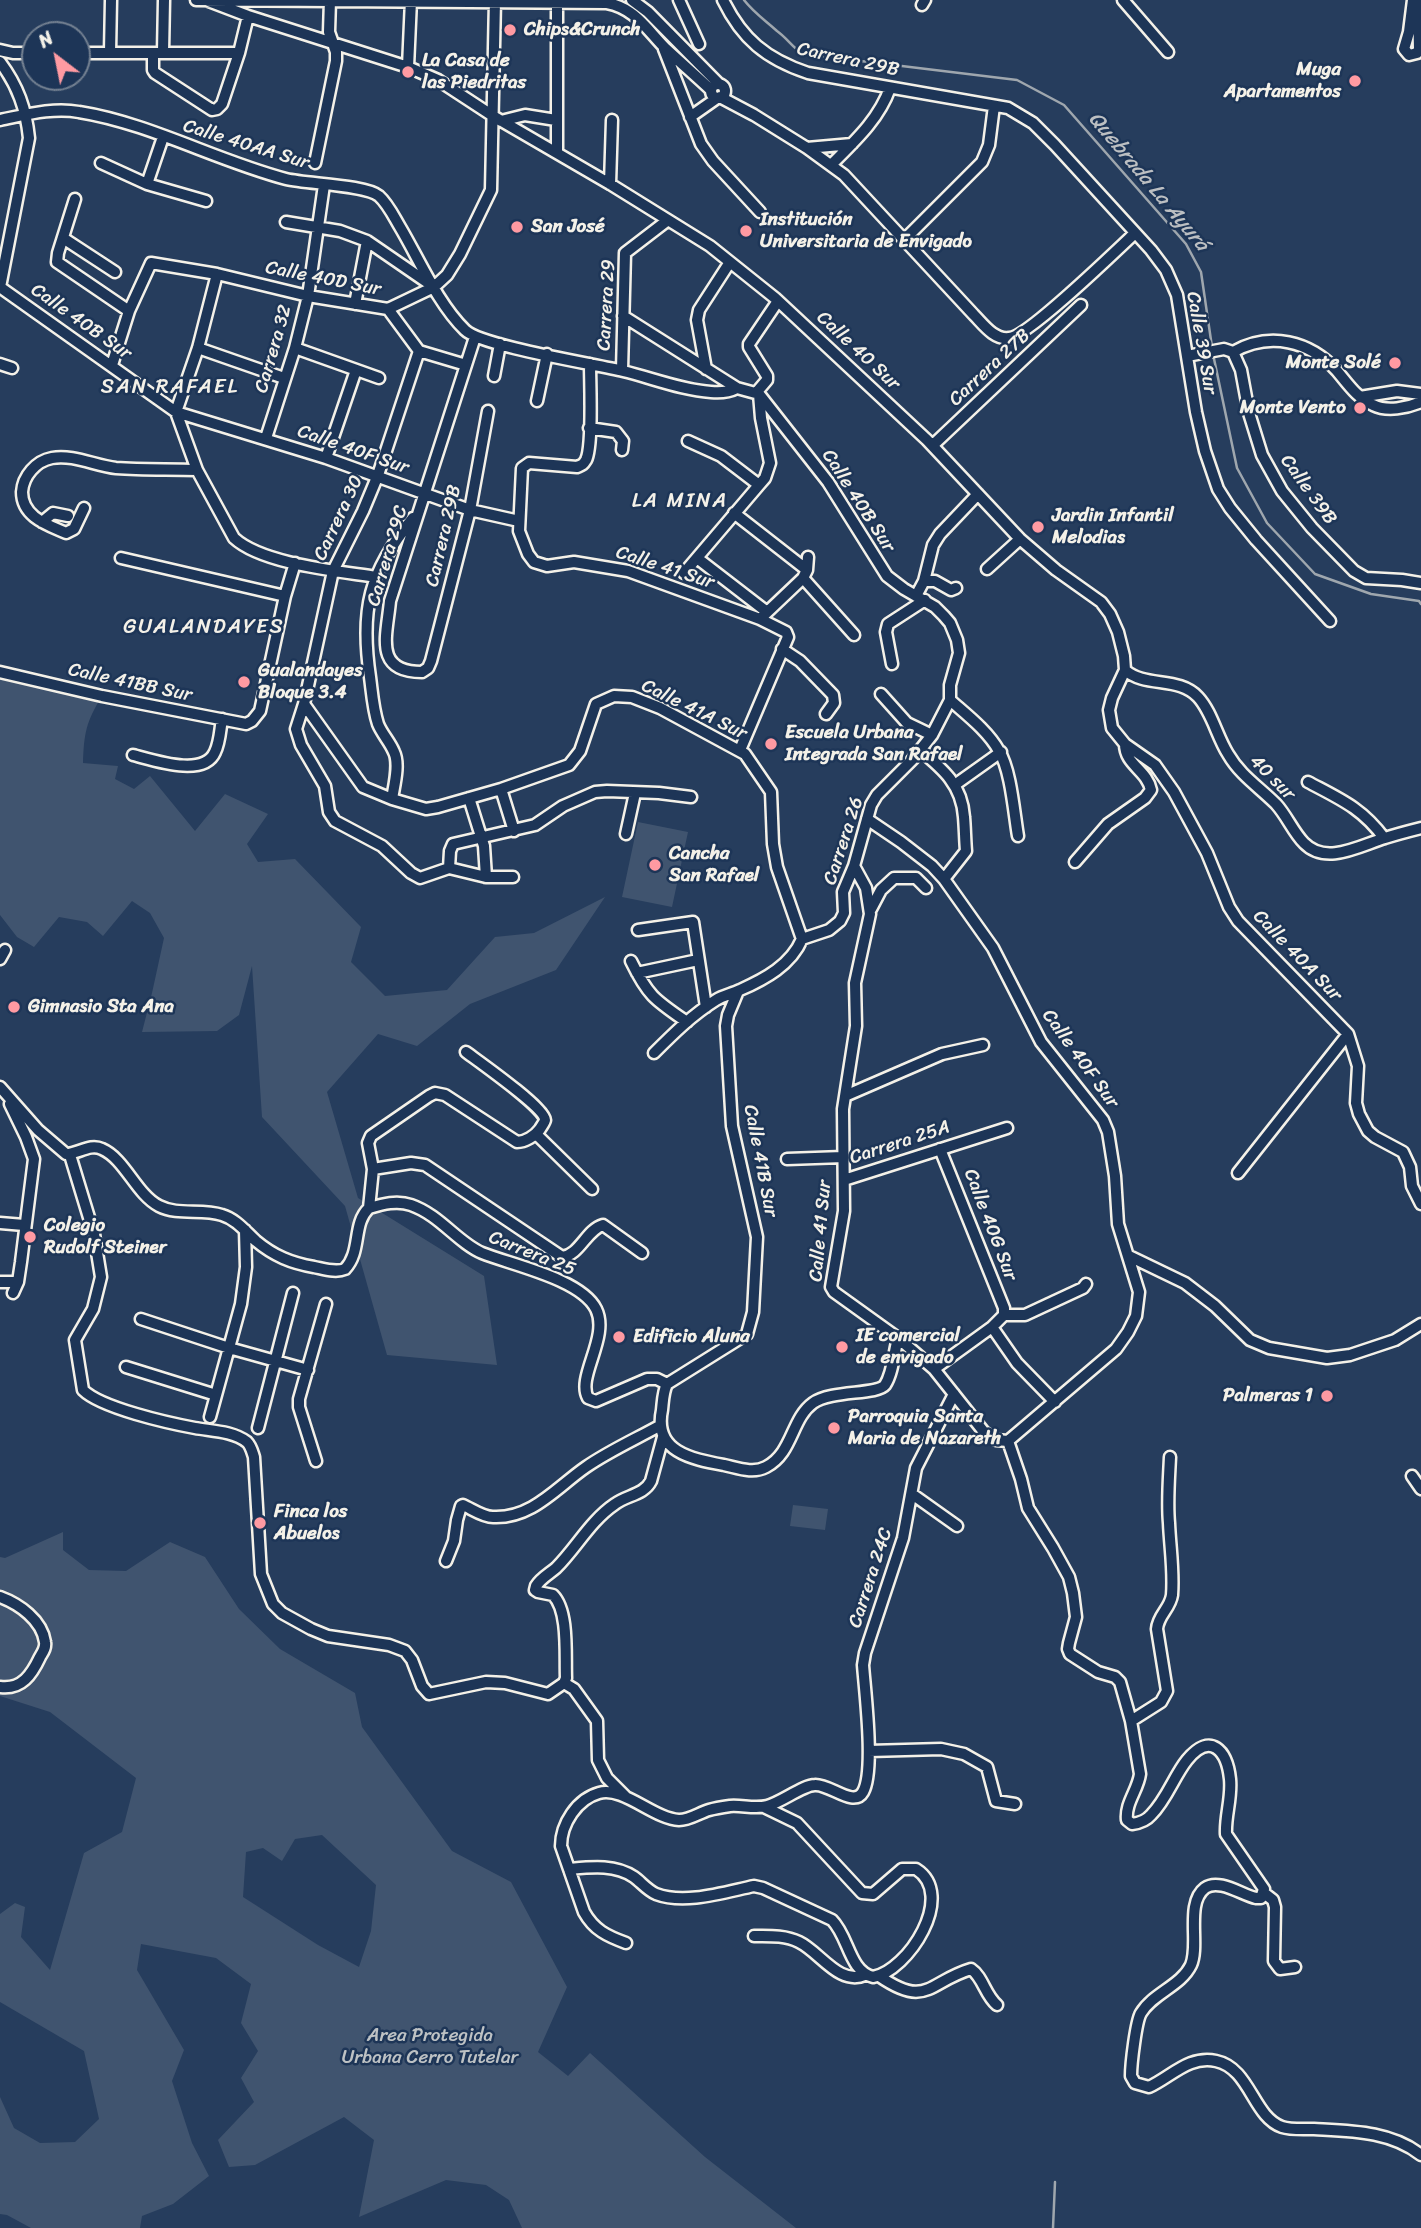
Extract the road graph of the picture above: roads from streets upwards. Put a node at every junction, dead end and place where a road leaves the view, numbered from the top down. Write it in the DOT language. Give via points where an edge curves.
graph roads {
  1 [pos="111,0"];
  2 [pos="164,0"];
  3 [pos="196,0"];
  4 [pos="245,0"];
  5 [pos="632,0"];
  6 [pos="680,0"];
  7 [pos="723,0"];
  8 [pos="1123,0"];
  9 [pos="1413,0"];
  10 [pos="1418,0"];
  11 [pos="206,1"];
  12 [pos="330,1"];
  13 [pos="411,1"];
  14 [pos="495,1"];
  15 [pos="557,2"];
  16 [pos="248,16"];
  17 [pos="1417,33"];
  18 [pos="333,43"];
  19 [pos="699,44"];
  20 [pos="663,46"];
  21 [pos="0,50"];
  22 [pos="1420,50"];
  23 [pos="91,52"];
  24 [pos="110,52"];
  25 [pos="158,52"];
  26 [pos="1168,52"];
  27 [pos="21,53"];
  28 [pos="239,53"];
  29 [pos="0,62"];
  30 [pos="408,67"];
  31 [pos="890,88"];
  32 [pos="717,92"];
  33 [pos="994,106"];
  34 [pos="26,115"];
  35 [pos="690,117"];
  36 [pos="497,119"];
  37 [pos="0,120"];
  38 [pos="556,120"];
  39 [pos="612,120"];
  40 [pos="163,137"];
  41 [pos="852,144"];
  42 [pos="807,148"];
  43 [pos="556,153"];
  44 [pos="101,163"];
  45 [pos="315,163"];
  46 [pos="832,164"];
  47 [pos="147,184"];
  48 [pos="610,184"];
  49 [pos="324,186"];
  50 [pos="75,199"];
  51 [pos="206,201"];
  52 [pos="760,212"];
  53 [pos="668,220"];
  54 [pos="286,222"];
  55 [pos="319,229"];
  56 [pos="1135,233"];
  57 [pos="63,238"];
  58 [pos="904,240"];
  59 [pos="367,241"];
  60 [pos="730,262"];
  61 [pos="114,272"];
  62 [pos="217,274"];
  63 [pos="0,287"];
  64 [pos="434,287"];
  65 [pos="308,296"];
  66 [pos="1062,300"];
  67 [pos="778,301"];
  68 [pos="355,304"];
  69 [pos="1081,305"];
  70 [pos="388,309"];
  71 [pos="129,311"];
  72 [pos="1071,315"];
  73 [pos="623,316"];
  74 [pos="475,337"];
  75 [pos="499,344"];
  76 [pos="198,348"];
  77 [pos="295,348"];
  78 [pos="419,351"];
  79 [pos="1229,351"];
  80 [pos="547,354"];
  81 [pos="1186,356"];
  82 [pos="590,364"];
  83 [pos="0,365"];
  84 [pos="112,365"];
  85 [pos="466,366"];
  86 [pos="12,368"];
  87 [pos="706,369"];
  88 [pos="356,370"];
  89 [pos="622,370"];
  90 [pos="494,376"];
  91 [pos="284,378"];
  92 [pos="379,378"];
  93 [pos="737,388"];
  94 [pos="758,393"];
  95 [pos="1421,394"];
  96 [pos="1360,397"];
  97 [pos="537,401"];
  98 [pos="1421,402"];
  99 [pos="488,411"];
  100 [pos="176,412"];
  101 [pos="589,428"];
  102 [pos="266,438"];
  103 [pos="688,441"];
  104 [pos="933,445"];
  105 [pos="622,450"];
  106 [pos="326,458"];
  107 [pos="197,470"];
  108 [pos="378,475"];
  109 [pos="760,485"];
  110 [pos="424,494"];
  111 [pos="978,494"];
  112 [pos="84,508"];
  113 [pos="470,510"];
  114 [pos="418,513"];
  115 [pos="734,513"];
  116 [pos="68,516"];
  117 [pos="519,521"];
  118 [pos="42,522"];
  119 [pos="1020,539"];
  120 [pos="808,557"];
  121 [pos="121,558"];
  122 [pos="697,558"];
  123 [pos="295,563"];
  124 [pos="987,569"];
  125 [pos="333,571"];
  126 [pos="684,573"];
  127 [pos="805,574"];
  128 [pos="376,577"];
  129 [pos="924,581"];
  130 [pos="1421,583"];
  131 [pos="956,588"];
  132 [pos="285,596"];
  133 [pos="921,598"];
  134 [pos="764,616"];
  135 [pos="1330,621"];
  136 [pos="954,630"];
  137 [pos="854,635"];
  138 [pos="782,649"];
  139 [pos="892,664"];
  140 [pos="392,665"];
  141 [pos="1125,670"];
  142 [pos="0,672"];
  143 [pos="881,694"];
  144 [pos="950,700"];
  145 [pos="304,704"];
  146 [pos="826,713"];
  147 [pos="222,719"];
  148 [pos="932,735"];
  149 [pos="1125,744"];
  150 [pos="740,750"];
  151 [pos="920,750"];
  152 [pos="580,751"];
  153 [pos="1001,752"];
  154 [pos="133,755"];
  155 [pos="586,762"];
  156 [pos="1308,782"];
  157 [pos="956,784"];
  158 [pos="501,789"];
  159 [pos="635,793"];
  160 [pos="691,797"];
  161 [pos="392,799"];
  162 [pos="469,799"];
  163 [pos="867,819"];
  164 [pos="1421,828"];
  165 [pos="514,831"];
  166 [pos="626,834"];
  167 [pos="1018,836"];
  168 [pos="480,837"];
  169 [pos="1384,838"];
  170 [pos="1075,862"];
  171 [pos="854,866"];
  172 [pos="449,868"];
  173 [pos="486,877"];
  174 [pos="513,877"];
  175 [pos="944,879"];
  176 [pos="926,888"];
  177 [pos="870,914"];
  178 [pos="638,930"];
  179 [pos="802,939"];
  180 [pos="698,960"];
  181 [pos="631,961"];
  182 [pos="637,973"];
  183 [pos="738,991"];
  184 [pos="706,1007"];
  185 [pos="687,1021"];
  186 [pos="1348,1034"];
  187 [pos="983,1045"];
  188 [pos="466,1052"];
  189 [pos="654,1053"];
  190 [pos="2,1091"];
  191 [pos="845,1096"];
  192 [pos="1007,1128"];
  193 [pos="536,1134"];
  194 [pos="940,1149"];
  195 [pos="70,1155"];
  196 [pos="843,1157"];
  197 [pos="787,1159"];
  198 [pos="373,1169"];
  199 [pos="1238,1173"];
  200 [pos="844,1180"];
  201 [pos="1416,1185"];
  202 [pos="592,1189"];
  203 [pos="1421,1204"];
  204 [pos="369,1208"];
  205 [pos="0,1223"];
  206 [pos="24,1225"];
  207 [pos="245,1230"];
  208 [pos="642,1254"];
  209 [pos="1129,1256"];
  210 [pos="0,1282"];
  211 [pos="18,1282"];
  212 [pos="1086,1284"];
  213 [pos="13,1293"];
  214 [pos="293,1293"];
  215 [pos="326,1304"];
  216 [pos="1004,1315"];
  217 [pos="141,1319"];
  218 [pos="1421,1324"];
  219 [pos="992,1327"];
  220 [pos="898,1338"];
  221 [pos="229,1348"];
  222 [pos="276,1360"];
  223 [pos="126,1367"];
  224 [pos="934,1369"];
  225 [pos="308,1370"];
  226 [pos="667,1384"];
  227 [pos="954,1394"];
  228 [pos="216,1395"];
  229 [pos="1055,1402"];
  230 [pos="210,1417"];
  231 [pos="661,1425"];
  232 [pos="258,1428"];
  233 [pos="663,1437"];
  234 [pos="1008,1441"];
  235 [pos="1170,1457"];
  236 [pos="316,1461"];
  237 [pos="1412,1476"];
  238 [pos="1421,1489"];
  239 [pos="912,1494"];
  240 [pos="957,1526"];
  241 [pos="446,1561"];
  242 [pos="0,1597"];
  243 [pos="564,1683"];
  244 [pos="0,1687"];
  245 [pos="1131,1721"];
  246 [pos="869,1751"];
  247 [pos="797,1793"];
  248 [pos="632,1801"];
  249 [pos="1015,1804"];
  250 [pos="764,1807"];
  251 [pos="797,1822"];
  252 [pos="569,1869"];
  253 [pos="1264,1893"];
  254 [pos="754,1936"];
  255 [pos="626,1943"];
  256 [pos="1295,1967"];
  257 [pos="865,1975"];
  258 [pos="879,1976"];
  259 [pos="997,2005"];
  260 [pos="1421,2155"];
  1 -- 24 [label="street"];
  2 -- 25 [label="street"];
  3 -- 11 [label="street"];
  4 -- 11 [label="street"];
  4 -- 12 [label="street"];
  5 -- 32 [label="street" via="648,12"];
  6 -- 19 [label="street"];
  7 -- 31 [label="street, Carrera 29B" via="755,46 789,67"];
  8 -- 26 [label="street"];
  9 -- 17 [label="street"];
  10 -- 17 [label="street"];
  11 -- 16 [label="street, Calle 40 Sur"];
  12 -- 13 [label="street"];
  12 -- 18 [label="street"];
  13 -- 14 [label="street"];
  13 -- 30 [label="street"];
  14 -- 15 [label="street"];
  14 -- 36 [label="street"];
  15 -- 20 [label="street" via="617,5 633,13"];
  15 -- 38 [label="street"];
  16 -- 18 [label="street, Calle 40 Sur"];
  16 -- 28 [label="street"];
  17 -- 22 [label="street"];
  17 -- 22 [label="street" via="1404,46 1413,55"];
  18 -- 30 [label="street, Calle 40 Sur"];
  18 -- 45 [label="street" via="336,61"];
  20 -- 32 [label="street"];
  20 -- 35 [label="street"];
  21 -- 27 [label="street"];
  23 -- 24 [label="street"];
  24 -- 25 [label="street"];
  25 -- 28 [label="street"];
  25 -- 28 [label="street" via="155,74 214,110 222,104"];
  29 -- 34 [label="street" via="13,80"];
  30 -- 36 [label="street, Calle 40 Sur" via="438,80"];
  31 -- 33 [label="street, Carrera 29B"];
  31 -- 41 [label="street" via="880,111"];
  32 -- 35 [label="street"];
  32 -- 42 [label="street"];
  33 -- 56 [label="street, Calle 39 Sur" via="1008,108 1032,123"];
  33 -- 58 [label="street" via="982,162"];
  34 -- 37 [label="street, Calle 40AA Sur"];
  34 -- 40 [label="street, Calle 40AA Sur" via="76,111"];
  34 -- 63 [label="street" via="29,138"];
  35 -- 52 [label="street" via="705,151"];
  36 -- 38 [label="street" via="526,115"];
  36 -- 43 [label="street, Calle 40 Sur"];
  36 -- 64 [label="street" via="491,190 460,254"];
  38 -- 43 [label="street"];
  39 -- 48 [label="street"];
  40 -- 47 [label="street"];
  40 -- 49 [label="street, Calle 40AA Sur" via="286,179"];
  41 -- 42 [label="street"];
  41 -- 46 [label="street"];
  42 -- 46 [label="street"];
  43 -- 48 [label="street, Calle 40 Sur"];
  44 -- 47 [label="street"];
  46 -- 58 [label="street"];
  47 -- 51 [label="street"];
  48 -- 53 [label="street, Calle 40 Sur"];
  49 -- 55 [label="street, Carrera 32"];
  49 -- 64 [label="street, Calle 40AA Sur" via="366,189 378,195"];
  50 -- 57 [label="street"];
  53 -- 60 [label="street, Calle 40 Sur"];
  53 -- 73 [label="street, Carrera 29" via="625,253"];
  54 -- 55 [label="street"];
  55 -- 59 [label="street"];
  55 -- 65 [label="street, Carrera 32"];
  56 -- 66 [label="street"];
  56 -- 81 [label="street, Calle 39 Sur" via="1160,262 1174,289"];
  57 -- 61 [label="street"];
  57 -- 71 [label="street" via="57,262"];
  58 -- 66 [label="street" via="994,334 1017,336"];
  59 -- 64 [label="street"];
  59 -- 68 [label="street"];
  60 -- 67 [label="street, Calle 40 Sur"];
  60 -- 87 [label="street" via="699,310"];
  62 -- 65 [label="street, Calle 40D Sur"];
  62 -- 71 [label="street, Calle 40D Sur" via="151,263"];
  62 -- 76 [label="street"];
  63 -- 84 [label="street, Calle 40B Sur"];
  64 -- 70 [label="street"];
  64 -- 74 [label="street" via="459,324"];
  65 -- 68 [label="street, Calle 40D Sur"];
  65 -- 77 [label="street, Carrera 32"];
  66 -- 72 [label="street" via="1071,307"];
  67 -- 94 [label="street" via="749,347 767,376"];
  67 -- 104 [label="street, Calle 40 Sur"];
  68 -- 70 [label="street, Calle 40D Sur"];
  69 -- 72 [label="street, Carrera 27B"];
  70 -- 78 [label="street, Calle 40D Sur"];
  71 -- 84 [label="street"];
  72 -- 104 [label="street, Carrera 27B"];
  73 -- 87 [label="street"];
  73 -- 89 [label="street, Carrera 29"];
  74 -- 75 [label="street"];
  74 -- 85 [label="street, Carrera 29C"];
  75 -- 80 [label="street"];
  75 -- 90 [label="street"];
  76 -- 91 [label="street"];
  76 -- 100 [label="street"];
  77 -- 88 [label="street"];
  77 -- 91 [label="street, Carrera 32"];
  78 -- 85 [label="street"];
  78 -- 108 [label="street, Carrera 30"];
  79 -- 81 [label="street"];
  79 -- 96 [label="street" via="1268,340 1302,346 1327,360"];
  79 -- 130 [label="street, Calle 39B" via="1241,370 1262,455 1282,491 1312,528 1366,578"];
  80 -- 82 [label="street"];
  80 -- 97 [label="street"];
  81 -- 135 [label="street, Calle 39 Sur" via="1205,451 1219,489 1256,540"];
  82 -- 89 [label="street"];
  82 -- 101 [label="street, Carrera 29"];
  83 -- 86 [label="street"];
  84 -- 100 [label="street, Calle 40B Sur"];
  85 -- 110 [label="street, Carrera 29C"];
  87 -- 93 [label="street"];
  88 -- 92 [label="street"];
  88 -- 106 [label="street"];
  89 -- 93 [label="street" via="712,393"];
  91 -- 102 [label="street, Carrera 32"];
  93 -- 94 [label="street"];
  94 -- 109 [label="street" via="770,463"];
  94 -- 133 [label="street, Calle 40B Sur" via="828,482 887,576"];
  95 -- 96 [label="street" via="1397,391"];
  96 -- 98 [label="street" via="1382,408"];
  99 -- 113 [label="street, Carrera 29B"];
  100 -- 102 [label="street, Calle 40F Sur"];
  100 -- 107 [label="street"];
  101 -- 105 [label="street" via="616,432 623,441"];
  101 -- 117 [label="street, Carrera 29" via="586,460 577,467 525,465"];
  102 -- 106 [label="street, Calle 40F Sur"];
  103 -- 109 [label="street" via="721,456"];
  104 -- 111 [label="street, Calle 40 Sur"];
  106 -- 108 [label="street, Calle 40F Sur"];
  107 -- 118 [label="street" via="114,468 52,458 29,472 23,485 26,507"];
  107 -- 123 [label="street" via="234,538 253,551"];
  108 -- 110 [label="street, Calle 40F Sur"];
  108 -- 125 [label="street, Carrera 30"];
  109 -- 115 [label="street"];
  110 -- 113 [label="street, Calle 40F Sur"];
  110 -- 114 [label="street, Carrera 29C"];
  111 -- 119 [label="street, Calle 40 Sur"];
  111 -- 129 [label="street" via="933,545"];
  112 -- 118 [label="street" via="74,529 66,533"];
  113 -- 117 [label="street, Calle 40F Sur"];
  113 -- 140 [label="street, Carrera 29B" via="428,668 415,672"];
  114 -- 128 [label="street" via="392,546"];
  114 -- 140 [label="street, Carrera 29C" via="390,601 386,645"];
  115 -- 122 [label="street"];
  115 -- 127 [label="street"];
  116 -- 118 [label="street" via="53,513"];
  117 -- 134 [label="street, Calle 41 Sur" via="534,562 547,566 574,562 628,571"];
  119 -- 124 [label="street"];
  119 -- 141 [label="street, Calle 40 Sur" via="1101,602 1118,632"];
  120 -- 127 [label="street"];
  121 -- 132 [label="street"];
  122 -- 126 [label="street"];
  122 -- 134 [label="street"];
  123 -- 125 [label="street"];
  123 -- 132 [label="street"];
  125 -- 128 [label="street"];
  125 -- 145 [label="street, Carrera 30"];
  127 -- 134 [label="street"];
  127 -- 137 [label="street"];
  128 -- 161 [label="street" via="364,632 379,726 396,757"];
  129 -- 131 [label="street"];
  129 -- 133 [label="street"];
  132 -- 147 [label="street, Calle 41BB Sur" via="260,711 246,724"];
  133 -- 136 [label="street, Calle 40B Sur"];
  133 -- 139 [label="street" via="888,624"];
  134 -- 138 [label="street, Calle 41 Sur" via="786,632"];
  136 -- 144 [label="street, Carrera 26" via="959,653"];
  138 -- 146 [label="street" via="833,695 834,703"];
  138 -- 150 [label="street"];
  141 -- 149 [label="street, Calle 40A Sur" via="1109,710 1112,728"];
  141 -- 169 [label="street, 40 sur" via="1131,676 1189,689 1199,698 1232,761 1311,849 1336,853"];
  142 -- 147 [label="street, Calle 41BB Sur"];
  143 -- 148 [label="street" via="907,723"];
  144 -- 148 [label="street, Carrera 26"];
  144 -- 153 [label="street"];
  145 -- 161 [label="street" via="358,781"];
  145 -- 172 [label="street, Carrera 30" via="296,725 298,738 323,782 335,821 382,846 420,878"];
  147 -- 154 [label="street" via="212,758 199,765"];
  148 -- 151 [label="street, Carrera 26"];
  149 -- 170 [label="street" via="1126,757 1151,790 1108,824"];
  149 -- 186 [label="street, Calle 40A Sur" via="1155,765 1174,792 1238,921"];
  150 -- 152 [label="street, Calle 41A Sur" via="660,708 632,697 614,696 596,704"];
  150 -- 179 [label="street, Calle 41A Sur" via="771,792 777,867"];
  151 -- 157 [label="street"];
  151 -- 163 [label="street, Carrera 26" via="877,795"];
  152 -- 155 [label="street"];
  152 -- 158 [label="street" via="569,765"];
  153 -- 157 [label="street"];
  153 -- 167 [label="street"];
  156 -- 169 [label="street" via="1356,807"];
  157 -- 175 [label="street" via="966,851"];
  158 -- 162 [label="street"];
  158 -- 165 [label="street"];
  159 -- 160 [label="street"];
  159 -- 165 [label="street" via="595,792 535,825"];
  159 -- 166 [label="street"];
  161 -- 162 [label="street" via="426,809"];
  162 -- 168 [label="street"];
  163 -- 171 [label="street, Carrera 26"];
  163 -- 175 [label="street, Calle 40F Sur"];
  164 -- 169 [label="street, 40 sur"];
  165 -- 168 [label="street"];
  168 -- 172 [label="street" via="451,846"];
  168 -- 173 [label="street"];
  171 -- 177 [label="street, Calle 41 Sur" via="866,888"];
  171 -- 179 [label="street, Carrera 26" via="843,892 840,921"];
  172 -- 173 [label="street"];
  173 -- 174 [label="street"];
  175 -- 209 [label="street, Calle 40F Sur" via="993,948 1041,1042 1103,1120 1113,1159 1118,1224"];
  176 -- 177 [label="street" via="916,878 894,878 876,897"];
  177 -- 191 [label="street, Calle 41 Sur" via="855,983 856,1026"];
  178 -- 180 [label="street" via="693,922"];
  179 -- 183 [label="street" via="791,958"];
  180 -- 182 [label="street"];
  180 -- 184 [label="street"];
  181 -- 182 [label="street"];
  182 -- 185 [label="street" via="652,997"];
  183 -- 184 [label="street"];
  183 -- 226 [label="street, Calle 41B Sur" via="726,1026 732,1126 755,1221 758,1254 749,1330"];
  184 -- 185 [label="street"];
  185 -- 189 [label="street"];
  186 -- 199 [label="street"];
  186 -- 201 [label="street, Calle 40A Sur" via="1357,1066 1359,1114 1368,1131 1403,1152"];
  187 -- 191 [label="street" via="942,1054"];
  188 -- 193 [label="street" via="539,1109 545,1119"];
  190 -- 195 [label="street" via="38,1130"];
  190 -- 206 [label="street" via="34,1159"];
  191 -- 196 [label="street, Calle 41 Sur"];
  192 -- 194 [label="street, Carrera 25A"];
  193 -- 198 [label="street" via="517,1142 435,1093 371,1136"];
  193 -- 202 [label="street"];
  194 -- 200 [label="street, Carrera 25A"];
  194 -- 216 [label="street, Calle 40G Sur"];
  195 -- 207 [label="street" via="88,1148 102,1149 159,1206 223,1215"];
  195 -- 243 [label="street" via="94,1234 101,1277 93,1309 75,1340 83,1390 111,1405 232,1435 250,1446 261,1574 277,1609 328,1636 405,1651 429,1694 486,1682 548,1694"];
  196 -- 197 [label="street, Carrera 25A"];
  196 -- 200 [label="street, Calle 41 Sur"];
  198 -- 204 [label="street"];
  198 -- 208 [label="street" via="425,1165 562,1257 603,1225"];
  200 -- 220 [label="street, Calle 41 Sur" via="844,1210 831,1287"];
  201 -- 203 [label="street, Calle 40A Sur"];
  204 -- 207 [label="street" via="359,1225 354,1255 341,1271 286,1261"];
  204 -- 226 [label="street, Carrera 25" via="408,1203 420,1208 479,1252 564,1283 589,1300 598,1315 599,1330 586,1385 588,1398 596,1401 647,1380"];
  205 -- 206 [label="street"];
  206 -- 211 [label="street"];
  207 -- 221 [label="street" via="244,1285"];
  209 -- 218 [label="street" via="1185,1283 1250,1340 1269,1348 1327,1358 1350,1355 1395,1340"];
  209 -- 229 [label="street, Calle 40F Sur" via="1139,1292 1128,1332 1116,1349"];
  210 -- 211 [label="street"];
  211 -- 213 [label="street"];
  212 -- 216 [label="street" via="1025,1315"];
  214 -- 222 [label="street"];
  215 -- 225 [label="street"];
  216 -- 219 [label="street"];
  217 -- 221 [label="street"];
  219 -- 224 [label="street"];
  219 -- 229 [label="street" via="1017,1363"];
  220 -- 224 [label="street, Calle 41 Sur"];
  220 -- 233 [label="street" via="881,1389 831,1395 815,1402 778,1459 759,1470 686,1455"];
  221 -- 222 [label="street"];
  221 -- 228 [label="street"];
  222 -- 225 [label="street"];
  222 -- 232 [label="street"];
  223 -- 228 [label="street"];
  224 -- 227 [label="street, Calle 41 Sur"];
  225 -- 236 [label="street" via="299,1407"];
  226 -- 231 [label="street"];
  227 -- 234 [label="street, Calle 41 Sur" via="984,1432"];
  227 -- 239 [label="street, Carrera 24C" via="916,1468"];
  228 -- 230 [label="street"];
  229 -- 234 [label="street"];
  231 -- 233 [label="street"];
  231 -- 241 [label="street" via="586,1467 536,1505 494,1517 461,1506"];
  233 -- 243 [label="street" via="649,1485 605,1511 536,1586 535,1590 553,1595 561,1605"];
  234 -- 245 [label="street" via="1027,1508 1069,1577 1076,1617 1070,1654 1120,1682"];
  235 -- 245 [label="street" via="1172,1595 1157,1629 1167,1691 1161,1702"];
  237 -- 238 [label="street"];
  239 -- 240 [label="street"];
  239 -- 246 [label="street, Carrera 24C" via="903,1538 865,1653"];
  242 -- 244 [label="street" via="33,1618 46,1646 29,1678"];
  243 -- 248 [label="street" via="574,1689 597,1721 601,1767"];
  245 -- 253 [label="street" via="1140,1774 1127,1820 1140,1823 1151,1815 1190,1757 1206,1745 1214,1746 1221,1750 1230,1778 1226,1834"];
  246 -- 247 [label="street, Carrera 24C" via="862,1793 849,1798 817,1785"];
  246 -- 249 [label="street" via="941,1749 964,1754 987,1767 996,1801"];
  247 -- 250 [label="street"];
  247 -- 251 [label="street" via="792,1806"];
  248 -- 250 [label="street" via="676,1820 732,1806"];
  248 -- 252 [label="street" via="600,1792 573,1812 561,1836"];
  250 -- 251 [label="street"];
  251 -- 258 [label="street" via="862,1893 873,1894 902,1869 916,1869 928,1879 933,1899 927,1923 914,1946"];
  252 -- 255 [label="street" via="589,1921"];
  252 -- 257 [label="street" via="621,1870 653,1893 670,1897 763,1888 832,1920"];
  253 -- 256 [label="street" via="1275,1907 1276,1966"];
  253 -- 260 [label="street" via="1256,1898 1216,1884 1201,1892 1190,1966 1140,2013 1131,2076 1135,2083 1149,2087 1185,2064 1216,2060 1238,2074 1266,2115 1284,2128 1394,2138"];
  254 -- 257 [label="street" via="782,1936 799,1942 846,1978"];
  257 -- 258 [label="street"];
  258 -- 259 [label="street" via="897,1989 916,1992 971,1969"];
}
